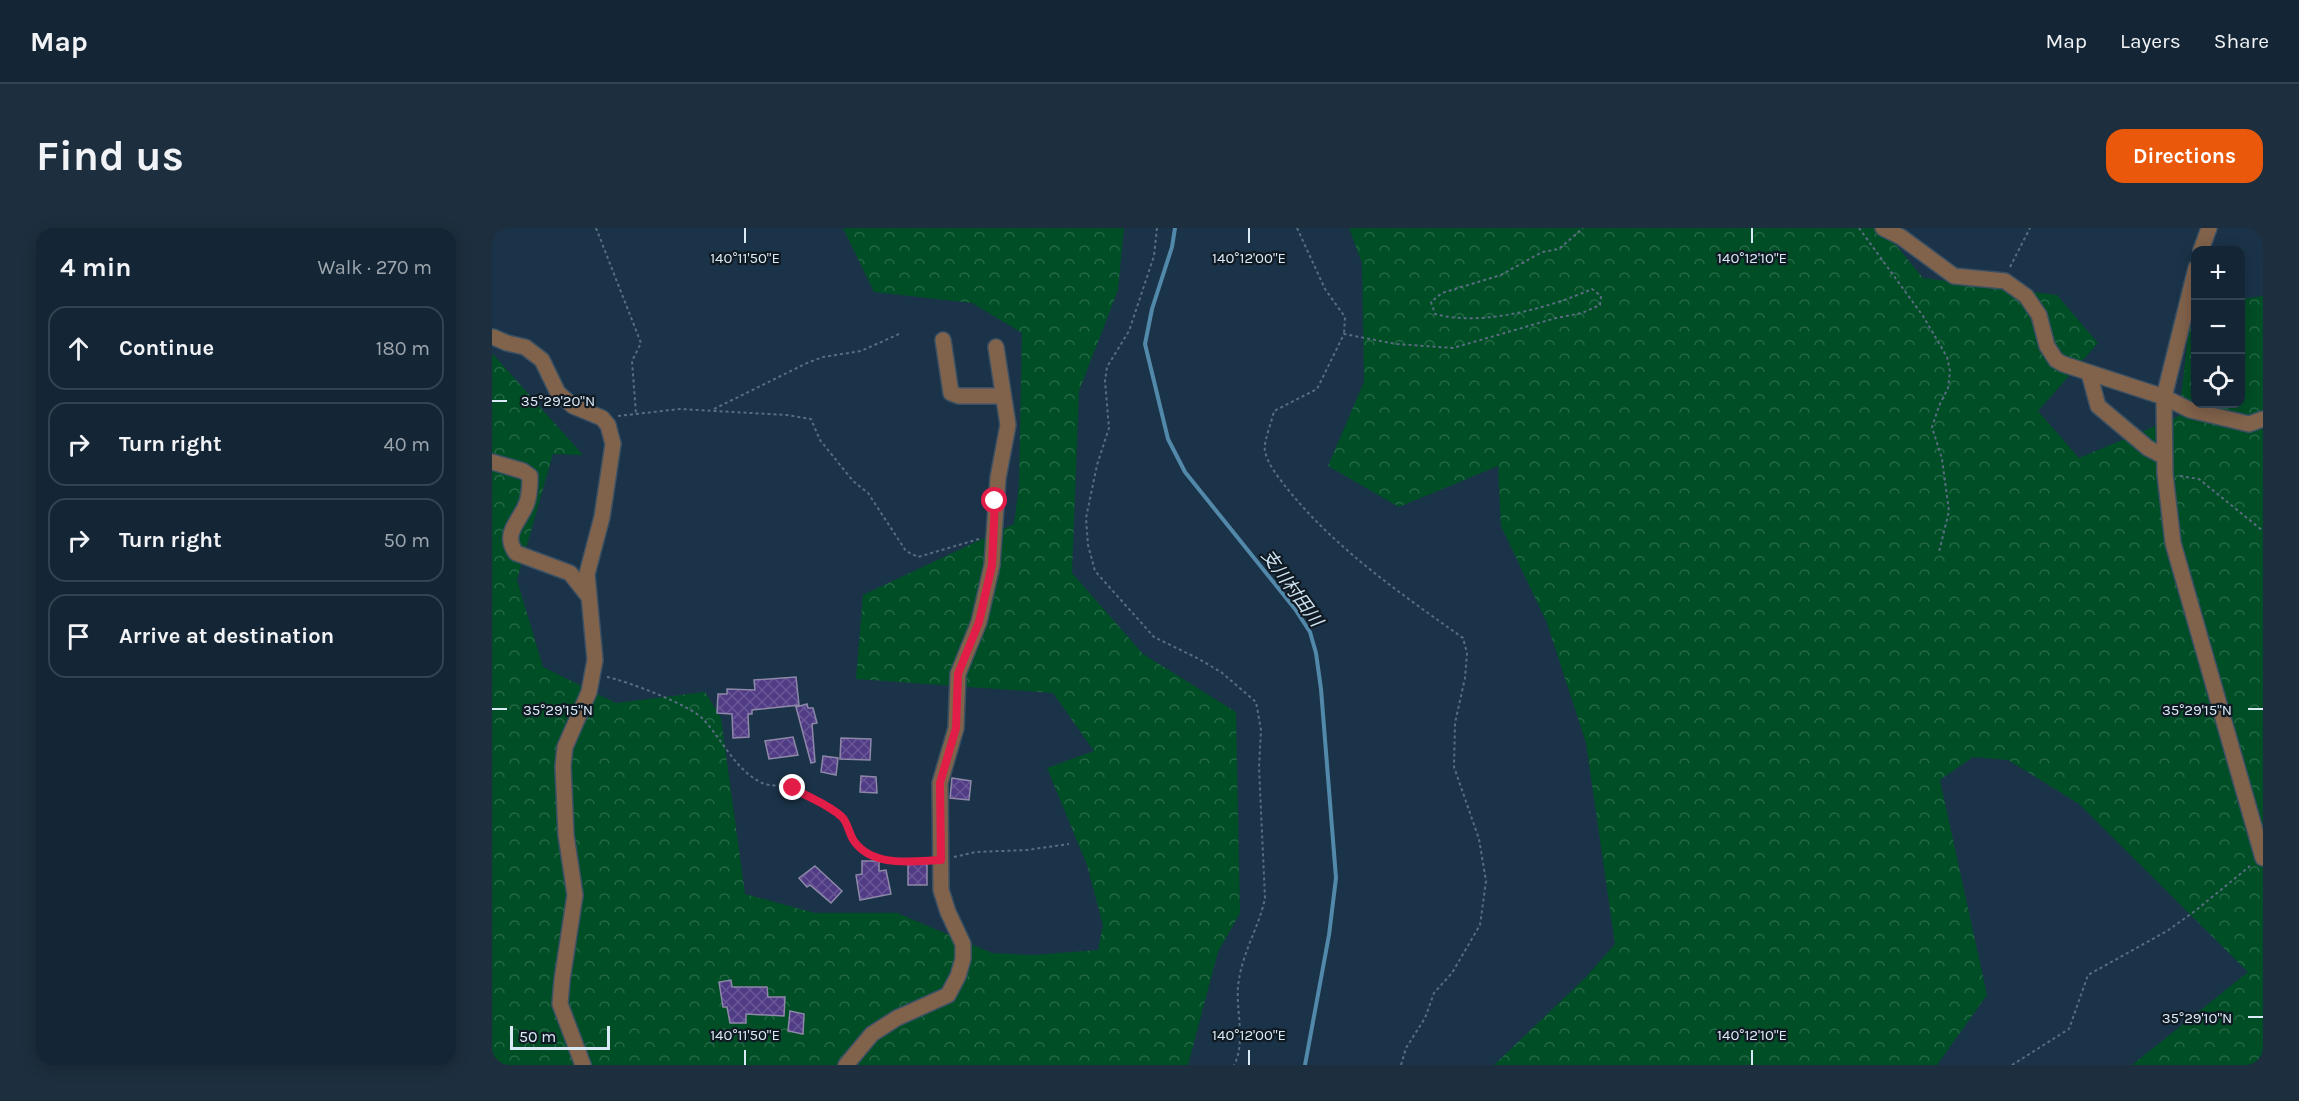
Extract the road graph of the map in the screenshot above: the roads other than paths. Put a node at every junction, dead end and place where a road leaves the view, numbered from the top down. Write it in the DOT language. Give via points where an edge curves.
graph roads {
  1 [pos="1883,228"];
  2 [pos="2208,228"];
  3 [pos="2202,246"];
  4 [pos="2191,288"];
  5 [pos="493,337"];
  6 [pos="943,340"];
  7 [pos="996,347"];
  8 [pos="2089,373"];
  9 [pos="1003,396"];
  10 [pos="2164,397"];
  11 [pos="2263,419"];
  12 [pos="2164,457"];
  13 [pos="492,462"];
  14 [pos="589,597"];
  15 [pos="2263,857"];
  16 [pos="583,1065"];
  17 [pos="846,1065"];
  1 -- 8 [label="street" via="1954,276 2003,281 2026,296 2039,315 2047,346 2056,360"];
  2 -- 3 [label="street"];
  4 -- 10 [label="street"];
  5 -- 14 [label="street" via="525,347 542,360 558,393 608,425 613,444 602,517 586,574"];
  6 -- 9 [label="street" via="951,393"];
  7 -- 9 [label="street"];
  8 -- 10 [label="street"];
  8 -- 12 [label="street" via="2098,406"];
  9 -- 17 [label="street" via="1008,425 998,478 992,565 979,622 958,674 956,728 940,783 941,890 963,944 963,958 948,995 897,1017 872,1034"];
  10 -- 11 [label="street" via="2190,410 2249,424"];
  10 -- 12 [label="street"];
  12 -- 15 [label="street" via="2173,543"];
  13 -- 14 [label="street" via="530,476 526,505 510,531 516,553 570,573"];
  14 -- 16 [label="street" via="595,660 589,692 565,747 563,766 566,836 575,895 560,1004"];
}
